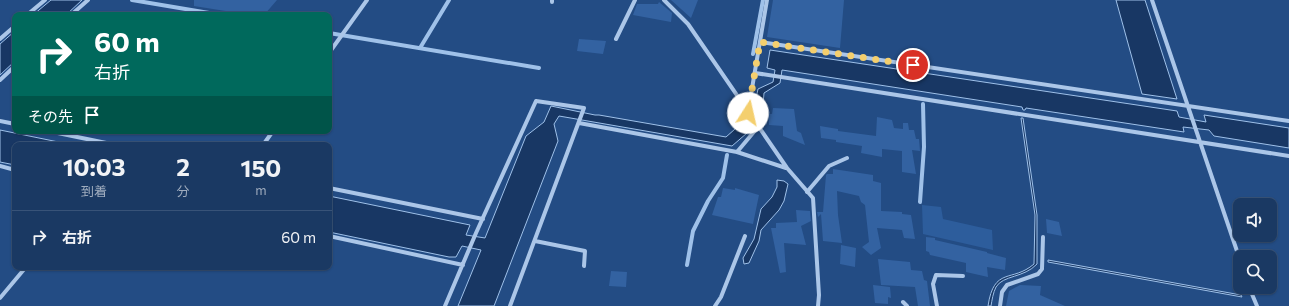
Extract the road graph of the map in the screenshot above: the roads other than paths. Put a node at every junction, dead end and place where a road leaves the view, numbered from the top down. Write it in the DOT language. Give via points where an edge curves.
graph roads {
  1 [pos="45,0"];
  2 [pos="88,0"];
  3 [pos="367,0"];
  4 [pos="635,0"];
  5 [pos="664,0"];
  6 [pos="767,0"];
  7 [pos="1152,0"];
  8 [pos="31,12"];
  9 [pos="74,12"];
  10 [pos="12,29"];
  11 [pos="0,39"];
  12 [pos="616,39"];
  13 [pos="760,42"];
  14 [pos="332,49"];
  15 [pos="12,69"];
  16 [pos="755,73"];
  17 [pos="0,80"];
  18 [pos="1188,106"];
  19 [pos="748,113"];
  20 [pos="0,121"];
  21 [pos="1289,121"];
  22 [pos="12,123"];
  23 [pos="579,123"];
  24 [pos="758,127"];
  25 [pos="63,134"];
  26 [pos="101,142"];
  27 [pos="1200,142"];
  28 [pos="737,152"];
  29 [pos="1289,156"];
  30 [pos="847,158"];
  31 [pos="0,166"];
  32 [pos="787,168"];
  33 [pos="12,169"];
  34 [pos="332,189"];
  35 [pos="807,192"];
  36 [pos="483,219"];
  37 [pos="745,236"];
  38 [pos="332,237"];
  39 [pos="1043,237"];
  40 [pos="535,241"];
  41 [pos="1237,250"];
  42 [pos="463,265"];
  43 [pos="584,266"];
  44 [pos="23,270"];
  45 [pos="963,276"];
  46 [pos="1252,294"];
  47 [pos="0,298"];
  48 [pos="445,306"];
  49 [pos="510,306"];
  50 [pos="715,306"];
  51 [pos="818,306"];
  52 [pos="938,306"];
  53 [pos="1000,306"];
  54 [pos="1257,306"];
  1 -- 8 [label="street"];
  2 -- 9 [label="street"];
  3 -- 14 [label="street"];
  4 -- 12 [label="street"];
  5 -- 19 [label="street" via="688,24"];
  6 -- 13 [label="street"];
  7 -- 18 [label="street"];
  10 -- 11 [label="street"];
  13 -- 16 [label="street"];
  13 -- 18 [label="street"];
  15 -- 17 [label="street"];
  16 -- 19 [label="street"];
  16 -- 27 [label="street"];
  18 -- 21 [label="street"];
  18 -- 27 [label="street"];
  19 -- 24 [label="street"];
  20 -- 22 [label="street"];
  23 -- 28 [label="street"];
  23 -- 36 [label="street" via="584,108 536,101"];
  23 -- 40 [label="street"];
  24 -- 28 [label="street"];
  24 -- 32 [label="street"];
  25 -- 26 [label="street"];
  27 -- 29 [label="street"];
  27 -- 41 [label="street"];
  28 -- 32 [label="street"];
  30 -- 35 [label="street" via="838,159 820,174"];
  31 -- 33 [label="street"];
  32 -- 35 [label="street"];
  34 -- 36 [label="street"];
  35 -- 51 [label="street" via="813,198"];
  36 -- 42 [label="street"];
  37 -- 50 [label="street"];
  38 -- 42 [label="street"];
  39 -- 53 [label="street" via="1042,268 1038,274 1007,285 1002,292"];
  40 -- 43 [label="street" via="585,251"];
  40 -- 49 [label="street"];
  42 -- 48 [label="street"];
  44 -- 47 [label="street"];
  45 -- 52 [label="street" via="936,275 933,284"];
  46 -- 54 [label="street"];
}
